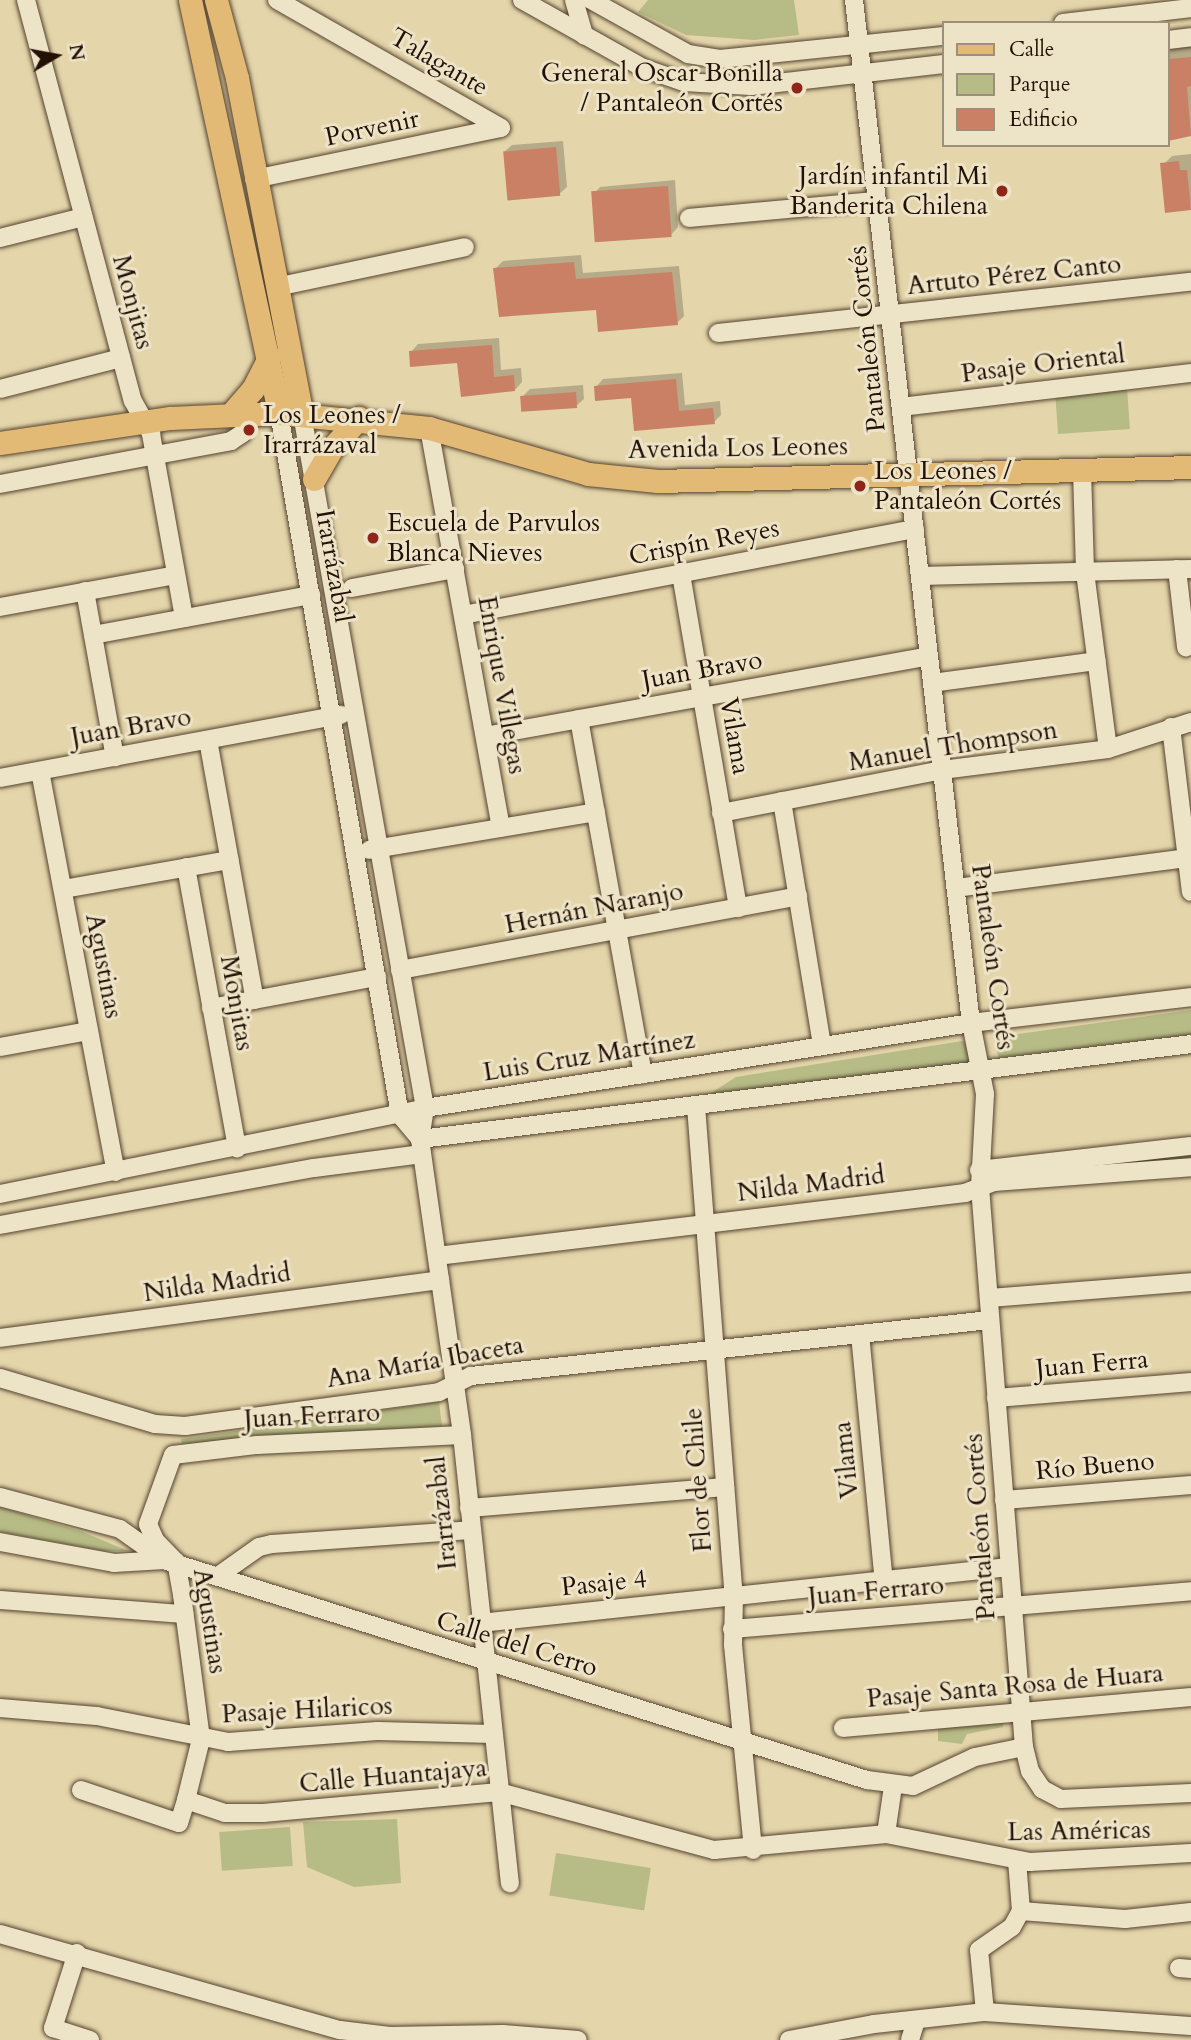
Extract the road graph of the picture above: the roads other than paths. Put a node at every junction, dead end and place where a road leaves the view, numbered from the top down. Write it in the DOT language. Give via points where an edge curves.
graph roads {
  1 [pos="26,0"];
  2 [pos="190,0"];
  3 [pos="216,0"];
  4 [pos="277,0"];
  5 [pos="574,0"];
  6 [pos="591,0"];
  7 [pos="854,0"];
  8 [pos="530,1"];
  9 [pos="1153,6"];
  10 [pos="1191,8"];
  11 [pos="1074,21"];
  12 [pos="584,36"];
  13 [pos="942,36"];
  14 [pos="1191,37"];
  15 [pos="1170,40"];
  16 [pos="859,45"];
  17 [pos="942,64"];
  18 [pos="863,73"];
  19 [pos="501,128"];
  20 [pos="254,179"];
  21 [pos="877,201"];
  22 [pos="83,217"];
  23 [pos="689,218"];
  24 [pos="0,238"];
  25 [pos="465,247"];
  26 [pos="1191,282"];
  27 [pos="276,287"];
  28 [pos="890,315"];
  29 [pos="718,333"];
  30 [pos="269,357"];
  31 [pos="121,358"];
  32 [pos="1191,373"];
  33 [pos="0,389"];
  34 [pos="901,407"];
  35 [pos="242,413"];
  36 [pos="279,413"];
  37 [pos="302,414"];
  38 [pos="359,418"];
  39 [pos="143,421"];
  40 [pos="429,428"];
  41 [pos="0,443"];
  42 [pos="155,456"];
  43 [pos="1191,467"];
  44 [pos="1082,470"];
  45 [pos="909,474"];
  46 [pos="314,479"];
  47 [pos="0,484"];
  48 [pos="915,529"];
  49 [pos="454,569"];
  50 [pos="1184,569"];
  51 [pos="1085,572"];
  52 [pos="681,574"];
  53 [pos="176,575"];
  54 [pos="920,576"];
  55 [pos="352,588"];
  56 [pos="85,591"];
  57 [pos="311,595"];
  58 [pos="0,607"];
  59 [pos="463,615"];
  60 [pos="184,618"];
  61 [pos="93,635"];
  62 [pos="1186,647"];
  63 [pos="929,656"];
  64 [pos="1097,661"];
  65 [pos="932,683"];
  66 [pos="702,697"];
  67 [pos="355,712"];
  68 [pos="332,717"];
  69 [pos="579,719"];
  70 [pos="1191,722"];
  71 [pos="1171,727"];
  72 [pos="485,736"];
  73 [pos="208,740"];
  74 [pos="1108,749"];
  75 [pos="115,757"];
  76 [pos="942,770"];
  77 [pos="40,771"];
  78 [pos="0,778"];
  79 [pos="782,801"];
  80 [pos="596,812"];
  81 [pos="722,813"];
  82 [pos="501,828"];
  83 [pos="379,848"];
  84 [pos="355,852"];
  85 [pos="1187,858"];
  86 [pos="230,860"];
  87 [pos="186,867"];
  88 [pos="956,888"];
  89 [pos="62,889"];
  90 [pos="1191,892"];
  91 [pos="798,896"];
  92 [pos="738,908"];
  93 [pos="617,930"];
  94 [pos="400,970"];
  95 [pos="377,977"];
  96 [pos="1191,997"];
  97 [pos="255,1000"];
  98 [pos="211,1007"];
  99 [pos="971,1023"];
  100 [pos="89,1031"];
  101 [pos="1191,1044"];
  102 [pos="822,1046"];
  103 [pos="0,1047"];
  104 [pos="983,1070"];
  105 [pos="643,1074"];
  106 [pos="696,1106"];
  107 [pos="425,1108"];
  108 [pos="400,1115"];
  109 [pos="421,1146"];
  110 [pos="1191,1146"];
  111 [pos="237,1147"];
  112 [pos="1191,1167"];
  113 [pos="116,1172"];
  114 [pos="980,1178"];
  115 [pos="0,1195"];
  116 [pos="705,1224"];
  117 [pos="0,1225"];
  118 [pos="437,1256"];
  119 [pos="440,1280"];
  120 [pos="1191,1282"];
  121 [pos="989,1297"];
  122 [pos="990,1320"];
  123 [pos="860,1334"];
  124 [pos="0,1338"];
  125 [pos="715,1350"];
  126 [pos="0,1378"];
  127 [pos="1191,1382"];
  128 [pos="455,1384"];
  129 [pos="996,1398"];
  130 [pos="462,1435"];
  131 [pos="167,1460"];
  132 [pos="1191,1485"];
  133 [pos="725,1487"];
  134 [pos="0,1497"];
  135 [pos="1004,1500"];
  136 [pos="469,1508"];
  137 [pos="471,1530"];
  138 [pos="0,1542"];
  139 [pos="170,1561"];
  140 [pos="1009,1567"];
  141 [pos="218,1576"];
  142 [pos="884,1581"];
  143 [pos="1191,1591"];
  144 [pos="734,1597"];
  145 [pos="0,1600"];
  146 [pos="1012,1606"];
  147 [pos="184,1614"];
  148 [pos="481,1623"];
  149 [pos="732,1629"];
  150 [pos="485,1663"];
  151 [pos="1191,1697"];
  152 [pos="0,1708"];
  153 [pos="1021,1712"];
  154 [pos="843,1728"];
  155 [pos="493,1734"];
  156 [pos="201,1739"];
  157 [pos="742,1742"];
  158 [pos="1024,1747"];
  159 [pos="893,1786"];
  160 [pos="81,1790"];
  161 [pos="499,1793"];
  162 [pos="1191,1793"];
  163 [pos="186,1800"];
  164 [pos="886,1834"];
  165 [pos="753,1850"];
  166 [pos="1191,1853"];
  167 [pos="1017,1860"];
  168 [pos="510,1883"];
  169 [pos="1021,1911"];
  170 [pos="1191,1912"];
  171 [pos="0,1934"];
  172 [pos="77,1953"];
  173 [pos="985,2012"];
  174 [pos="916,2020"];
  175 [pos="1191,2026"];
  176 [pos="385,2038"];
  177 [pos="523,2038"];
  178 [pos="90,2040"];
  179 [pos="578,2040"];
  180 [pos="789,2040"];
  181 [pos="910,2040"];
  1 -- 22 [label="street, Monjitas"];
  2 -- 30 [label="main road, Irarrázabal"];
  3 -- 20 [label="main road, Irarrázabal" via="237,78"];
  4 -- 19 [label="street, Talagante"];
  5 -- 12 [label="street"];
  6 -- 16 [label="street" via="688,54 720,59"];
  7 -- 16 [label="street, Pantaleón Cortés"];
  8 -- 12 [label="street"];
  9 -- 10 [label="street"];
  9 -- 11 [label="street"];
  12 -- 18 [label="street" via="643,68 695,83 751,86"];
  13 -- 16 [label="street"];
  14 -- 15 [label="street"];
  16 -- 18 [label="street, Pantaleón Cortés"];
  17 -- 18 [label="street"];
  18 -- 21 [label="street, Pantaleón Cortés"];
  19 -- 20 [label="street, Porvenir"];
  20 -- 27 [label="main road, Irarrázabal"];
  21 -- 23 [label="street"];
  21 -- 28 [label="street, Pantaleón Cortés"];
  22 -- 24 [label="street"];
  22 -- 31 [label="street, Monjitas"];
  25 -- 27 [label="street"];
  26 -- 28 [label="street, Artuto Pérez Canto"];
  27 -- 37 [label="main road, Irarrázabal"];
  28 -- 29 [label="street, Artuto Pérez Canto"];
  28 -- 34 [label="street, Pantaleón Cortés"];
  30 -- 35 [label="main road"];
  30 -- 36 [label="main road, Irarrázabal"];
  31 -- 33 [label="street"];
  31 -- 39 [label="street, Monjitas" via="132,401"];
  32 -- 34 [label="street, Pasaje Oriental"];
  34 -- 45 [label="street, Pantaleón Cortés"];
  35 -- 36 [label="main road, Avenida Los Leones"];
  35 -- 39 [label="main road, Avenida Los Leones"];
  35 -- 42 [label="street" via="247,427 237,438"];
  36 -- 37 [label="main road, Avenida Los Leones"];
  36 -- 57 [label="street, Irarrázabal"];
  37 -- 38 [label="main road, Avenida Los Leones"];
  37 -- 46 [label="street, Irarrázabal"];
  38 -- 40 [label="main road, Avenida Los Leones"];
  38 -- 46 [label="main road" via="331,449"];
  39 -- 41 [label="main road, Avenida Los Leones"];
  39 -- 42 [label="street, Monjitas"];
  40 -- 45 [label="main road, Avenida Los Leones" via="576,471 625,479"];
  40 -- 49 [label="street, Enrique Villegas"];
  42 -- 47 [label="street"];
  42 -- 53 [label="street, Monjitas"];
  43 -- 44 [label="main road, Avenida Los Leones"];
  44 -- 45 [label="main road, Avenida Los Leones"];
  44 -- 51 [label="street"];
  45 -- 48 [label="street, Pantaleón Cortés"];
  46 -- 67 [label="street, Irarrázabal"];
  48 -- 52 [label="street, Crispín Reyes"];
  48 -- 54 [label="street, Pantaleón Cortés"];
  49 -- 55 [label="street"];
  49 -- 59 [label="street, Enrique Villegas"];
  50 -- 51 [label="street"];
  50 -- 62 [label="street"];
  51 -- 54 [label="street"];
  51 -- 64 [label="street"];
  52 -- 59 [label="street, Crispín Reyes"];
  52 -- 66 [label="street, Vilama"];
  53 -- 56 [label="street"];
  53 -- 60 [label="street, Monjitas"];
  54 -- 63 [label="street, Pantaleón Cortés"];
  56 -- 58 [label="street"];
  56 -- 61 [label="street"];
  57 -- 60 [label="street"];
  57 -- 68 [label="street, Irarrázabal"];
  59 -- 72 [label="street, Enrique Villegas"];
  60 -- 61 [label="street"];
  61 -- 75 [label="street"];
  63 -- 65 [label="street, Pantaleón Cortés"];
  63 -- 66 [label="street, Juan Bravo"];
  64 -- 65 [label="street"];
  64 -- 74 [label="street"];
  65 -- 76 [label="street, Pantaleón Cortés"];
  66 -- 69 [label="street, Juan Bravo"];
  66 -- 81 [label="street, Vilama"];
  67 -- 68 [label="street, Juan Bravo"];
  67 -- 83 [label="street, Irarrázabal"];
  68 -- 73 [label="street, Juan Bravo"];
  68 -- 84 [label="street, Irarrázabal"];
  69 -- 72 [label="street, Juan Bravo"];
  69 -- 80 [label="street"];
  70 -- 71 [label="street, Manuel Thompson"];
  71 -- 74 [label="street, Manuel Thompson"];
  71 -- 85 [label="street"];
  72 -- 82 [label="street, Enrique Villegas"];
  73 -- 75 [label="street, Juan Bravo"];
  73 -- 86 [label="street, Monjitas"];
  74 -- 76 [label="street, Manuel Thompson"];
  75 -- 77 [label="street, Juan Bravo"];
  76 -- 79 [label="street, Manuel Thompson"];
  76 -- 88 [label="street, Pantaleón Cortés"];
  77 -- 78 [label="street, Juan Bravo"];
  77 -- 89 [label="street, Agustinas"];
  79 -- 81 [label="street, Manuel Thompson"];
  79 -- 91 [label="street, Vilama"];
  80 -- 82 [label="street"];
  80 -- 93 [label="street"];
  81 -- 92 [label="street, Vilama"];
  82 -- 83 [label="street"];
  83 -- 84 [label="street"];
  83 -- 94 [label="street, Irarrázabal"];
  84 -- 95 [label="street, Irarrázabal"];
  85 -- 88 [label="street"];
  85 -- 90 [label="street"];
  86 -- 87 [label="street"];
  86 -- 97 [label="street, Monjitas"];
  87 -- 89 [label="street"];
  87 -- 98 [label="street, Monjitas"];
  88 -- 99 [label="street, Pantaleón Cortés"];
  89 -- 100 [label="street, Agustinas"];
  91 -- 92 [label="street, Hernán Naranjo"];
  91 -- 102 [label="street, Vilama"];
  92 -- 93 [label="street, Hernán Naranjo"];
  93 -- 94 [label="street, Hernán Naranjo"];
  93 -- 105 [label="street"];
  94 -- 107 [label="street, Irarrázabal"];
  95 -- 97 [label="street"];
  95 -- 108 [label="street, Irarrázabal"];
  96 -- 99 [label="street, Luis Cruz Martínez"];
  97 -- 98 [label="street"];
  98 -- 111 [label="street, Monjitas"];
  99 -- 102 [label="street, Luis Cruz Martínez"];
  99 -- 104 [label="street, Pantaleón Cortés"];
  100 -- 103 [label="street"];
  100 -- 113 [label="street, Agustinas"];
  101 -- 104 [label="street"];
  102 -- 105 [label="street, Luis Cruz Martínez"];
  104 -- 106 [label="street"];
  104 -- 114 [label="street, Pantaleón Cortés"];
  105 -- 107 [label="street, Luis Cruz Martínez"];
  106 -- 109 [label="street"];
  106 -- 116 [label="street, Flor de Chile"];
  107 -- 108 [label="street, Luis Cruz Martínez"];
  107 -- 109 [label="street, Irarrázabal"];
  108 -- 109 [label="street"];
  108 -- 111 [label="street, Luis Cruz Martínez"];
  109 -- 117 [label="street"];
  109 -- 118 [label="street, Irarrázabal"];
  110 -- 114 [label="street, Nilda Madrid"];
  111 -- 113 [label="street, Luis Cruz Martínez"];
  112 -- 114 [label="street, Nilda Madrid" via="993,1182"];
  113 -- 115 [label="street, Luis Cruz Martínez"];
  114 -- 116 [label="street, Nilda Madrid" via="965,1193"];
  114 -- 121 [label="street, Pantaleón Cortés"];
  116 -- 118 [label="street, Nilda Madrid"];
  116 -- 125 [label="street, Flor de Chile"];
  118 -- 119 [label="street, Irarrázabal"];
  119 -- 124 [label="street, Nilda Madrid"];
  119 -- 128 [label="street, Irarrázabal"];
  120 -- 121 [label="street"];
  121 -- 122 [label="street, Pantaleón Cortés"];
  122 -- 123 [label="street, Ana María Ibaceta"];
  122 -- 129 [label="street, Pantaleón Cortés"];
  123 -- 125 [label="street, Ana María Ibaceta"];
  123 -- 142 [label="street, Vilama"];
  125 -- 128 [label="street, Ana María Ibaceta" via="471,1376"];
  125 -- 133 [label="street, Flor de Chile"];
  126 -- 128 [label="street, Ana María Ibaceta" via="172,1427 439,1392"];
  127 -- 129 [label="street, Juan Ferra"];
  128 -- 130 [label="street, Irarrázabal"];
  129 -- 135 [label="street, Pantaleón Cortés"];
  130 -- 131 [label="street, Juan Ferraro" via="257,1445 179,1452"];
  130 -- 136 [label="street, Irarrázabal"];
  131 -- 139 [label="street, Agustinas" via="148,1524"];
  132 -- 135 [label="street, Río Bueno"];
  133 -- 136 [label="street"];
  133 -- 144 [label="street, Flor de Chile"];
  134 -- 139 [label="street, Calle del Cerro" via="120,1530"];
  135 -- 140 [label="street, Pantaleón Cortés"];
  136 -- 137 [label="street, Irarrázabal"];
  137 -- 141 [label="street" via="272,1544 258,1547"];
  137 -- 148 [label="street, Irarrázabal"];
  138 -- 139 [label="street" via="114,1563"];
  139 -- 141 [label="street, Calle del Cerro"];
  139 -- 147 [label="street, Agustinas"];
  140 -- 142 [label="street, Juan Ferraro"];
  140 -- 146 [label="street, Pantaleón Cortés"];
  141 -- 150 [label="street, Calle del Cerro"];
  142 -- 144 [label="street, Juan Ferraro"];
  143 -- 146 [label="street, Juan Ferraro"];
  144 -- 148 [label="street, Pasaje 4"];
  144 -- 149 [label="street, Flor de Chile"];
  145 -- 147 [label="street"];
  146 -- 149 [label="street, Juan Ferraro"];
  146 -- 153 [label="street, Pantaleón Cortés"];
  147 -- 156 [label="street, Agustinas"];
  148 -- 150 [label="street, Irarrázabal"];
  149 -- 157 [label="street, Flor de Chile"];
  150 -- 155 [label="street, Irarrázabal"];
  150 -- 157 [label="street, Calle del Cerro"];
  151 -- 153 [label="street, Pasaje Santa Rosa de Huara"];
  152 -- 156 [label="street, Pasaje Hilaricos" via="97,1716"];
  153 -- 154 [label="street, Pasaje Santa Rosa de Huara"];
  153 -- 158 [label="street, Pantaleón Cortés"];
  155 -- 156 [label="street, Pasaje Hilaricos" via="378,1731 229,1742"];
  155 -- 161 [label="street, Irarrázabal"];
  156 -- 163 [label="street, Agustinas"];
  157 -- 159 [label="street, Calle del Cerro"];
  157 -- 165 [label="street, Flor de Chile"];
  158 -- 159 [label="street, Calle del Cerro" via="975,1757 913,1786"];
  158 -- 162 [label="street, Pantaleón Cortés" via="1030,1771 1042,1789 1061,1799"];
  159 -- 164 [label="street"];
  160 -- 163 [label="street" via="179,1823"];
  161 -- 163 [label="street, Calle Huantajaya" via="263,1813 225,1813"];
  161 -- 165 [label="street, Calle Huantajaya" via="714,1850"];
  161 -- 168 [label="street, Irarrázabal"];
  164 -- 165 [label="street, Calle Huantajaya"];
  164 -- 167 [label="street, Las Américas"];
  166 -- 167 [label="street, Las Américas"];
  167 -- 169 [label="street"];
  169 -- 170 [label="street" via="1125,1919"];
  169 -- 173 [label="street" via="1012,1927 979,1950"];
  171 -- 172 [label="street"];
  172 -- 176 [label="street" via="340,2030"];
  172 -- 178 [label="street" via="53,2028"];
  173 -- 174 [label="street"];
  173 -- 175 [label="street"];
  174 -- 180 [label="street"];
  174 -- 181 [label="street"];
  176 -- 177 [label="street"];
  177 -- 179 [label="street"];
}
